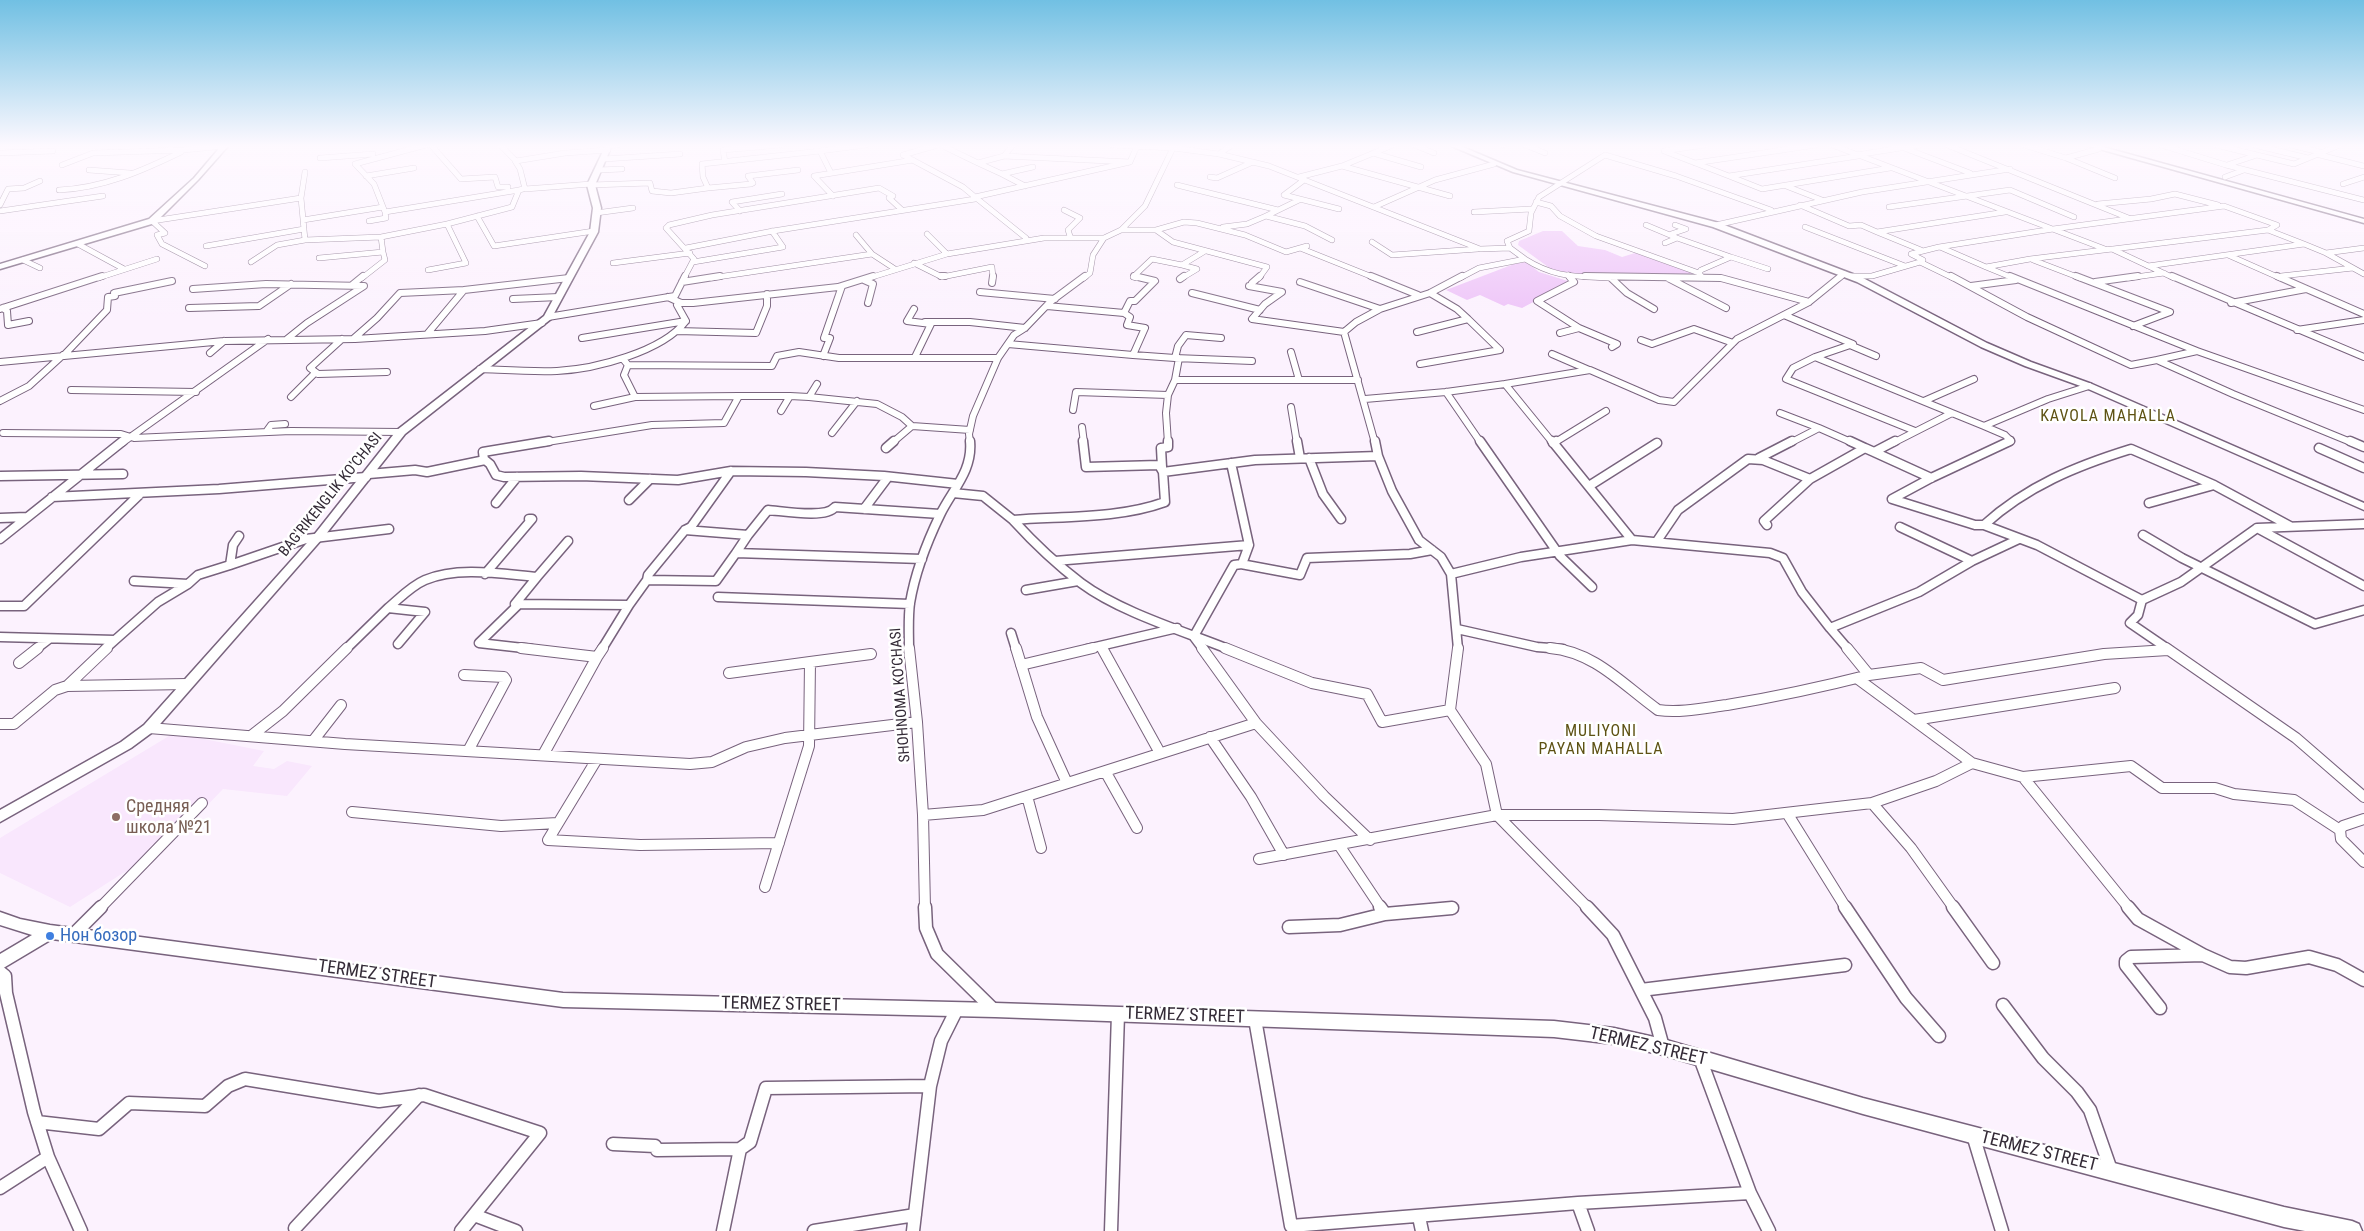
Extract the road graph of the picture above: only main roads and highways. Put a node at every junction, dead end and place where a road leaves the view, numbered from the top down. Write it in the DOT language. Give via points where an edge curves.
graph roads {
  1 [pos="171,202"];
  2 [pos="596,202"];
  3 [pos="1630,202"];
  4 [pos="2296,202"];
  5 [pos="2364,221"];
  6 [pos="0,268"];
  7 [pos="2364,507"];
  8 [pos="0,817"];
  9 [pos="0,918"];
  10 [pos="50,932"];
  11 [pos="0,963"];
  12 [pos="2288,1224"];
  13 [pos="2352,1231"];
  1 -- 6 [label="main road" via="152,221"];
  2 -- 8 [label="main road, BAG'RIKENGLIK KO'CHASI" via="594,231 545,320 401,432 318,537 149,728 126,745"];
  3 -- 7 [label="main road" via="1716,225 1848,275 1984,345 2089,386"];
  4 -- 5 [label="main road"];
  9 -- 10 [label="main road, TERMEZ STREET" via="18,926"];
  10 -- 11 [label="main road"];
  10 -- 12 [label="main road, TERMEZ STREET" via="563,1000 1118,1014 1554,1029 1614,1036 1663,1047 1863,1106 2111,1170"];
  12 -- 13 [label="main road, TERMEZ STREET"];
}
